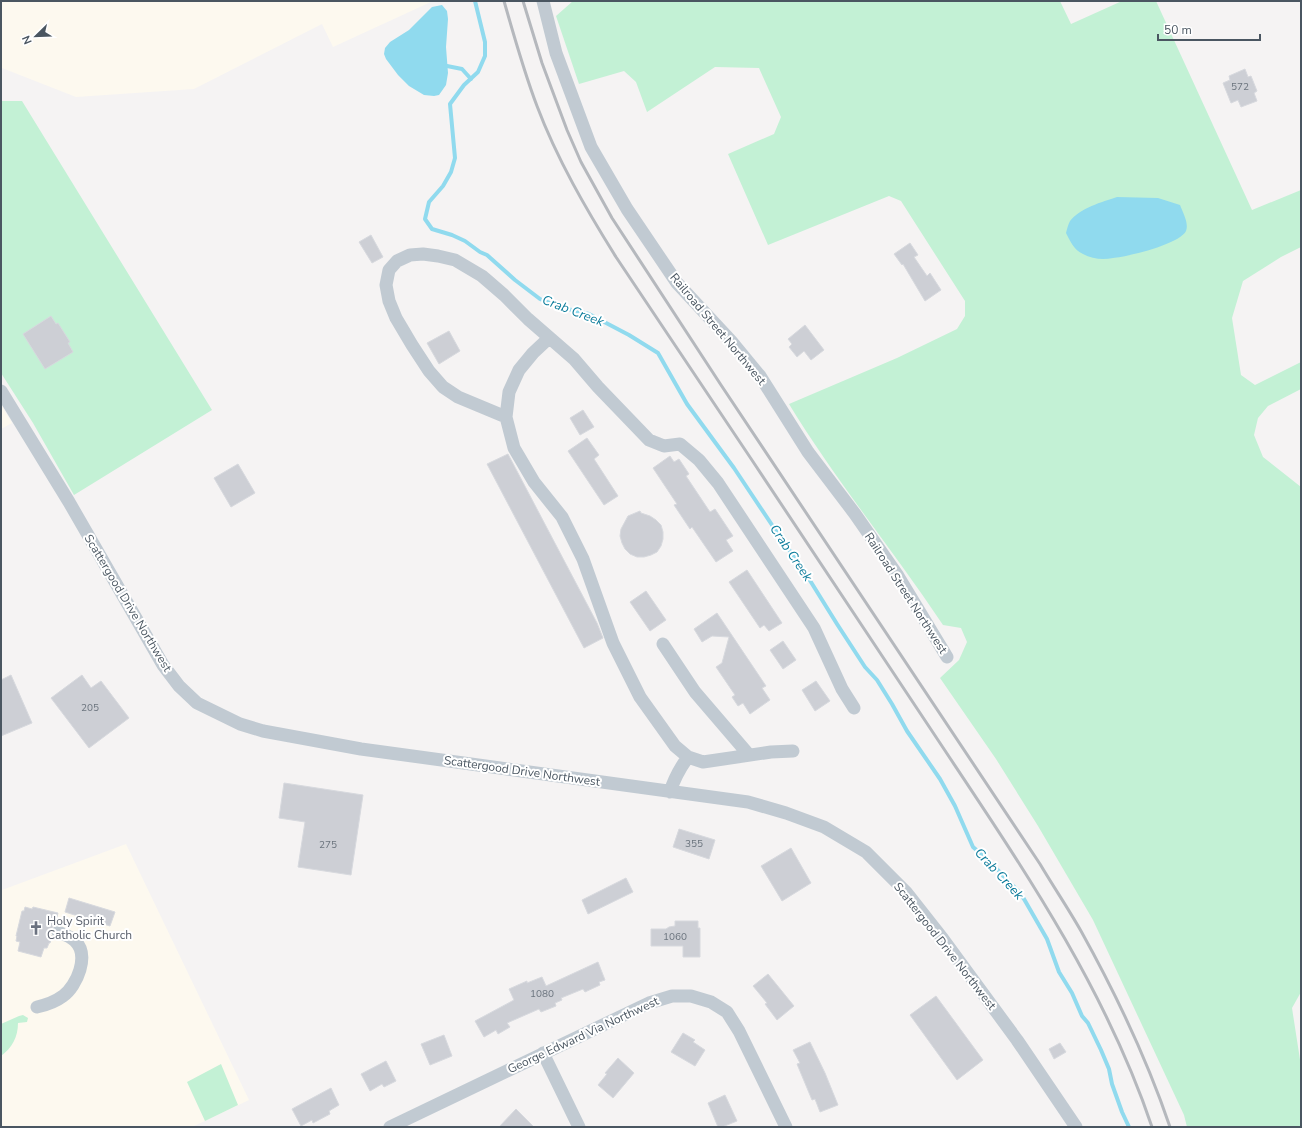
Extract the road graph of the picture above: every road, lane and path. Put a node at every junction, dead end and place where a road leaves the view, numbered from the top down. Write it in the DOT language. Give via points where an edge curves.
graph roads {
  1 [pos="543,1"];
  2 [pos="549,338"];
  3 [pos="1,390"];
  4 [pos="506,417"];
  5 [pos="663,644"];
  6 [pos="947,657"];
  7 [pos="854,708"];
  8 [pos="793,751"];
  9 [pos="748,755"];
  10 [pos="688,757"];
  11 [pos="670,792"];
  12 [pos="58,932"];
  13 [pos="37,1006"];
  14 [pos="543,1053"];
  15 [pos="390,1127"];
  16 [pos="579,1127"];
  17 [pos="786,1127"];
  18 [pos="1076,1127"];
  1 -- 6 [label="street, Railroad Street Northwest" via="556,53 591,147 627,209 677,283 760,376 808,452 898,576"];
  2 -- 4 [label="street" via="533,352 519,370 509,392"];
  2 -- 4 [label="street" via="482,276 454,260 423,254 410,255 397,261 389,270 386,285 389,301 400,325 429,371 458,397"];
  2 -- 7 [label="street" via="574,359 649,440 664,446 680,444 699,460 718,483 814,628 842,689"];
  3 -- 11 [label="street, Scattergood Drive Northwest" via="163,665 179,686 197,703 240,724 362,749"];
  4 -- 10 [label="street" via="514,448 534,482 562,517 583,559 613,642 640,697 675,746"];
  5 -- 9 [label="street" via="695,692"];
  8 -- 9 [label="street"];
  9 -- 10 [label="street" via="703,762"];
  10 -- 11 [label="street" via="680,768"];
  11 -- 18 [label="street, Scattergood Drive Northwest" via="748,802 786,813 824,827 866,852 906,892 943,939 1017,1040"];
  12 -- 13 [label="street" via="75,941 80,948 79,971 72,988 64,996 51,1003"];
  14 -- 15 [label="street, George Edward Via Northwest"];
  14 -- 16 [label="street"];
  14 -- 17 [label="street, George Edward Via Northwest" via="649,1003 672,996 691,996 711,1002 727,1012 740,1031"];
}
